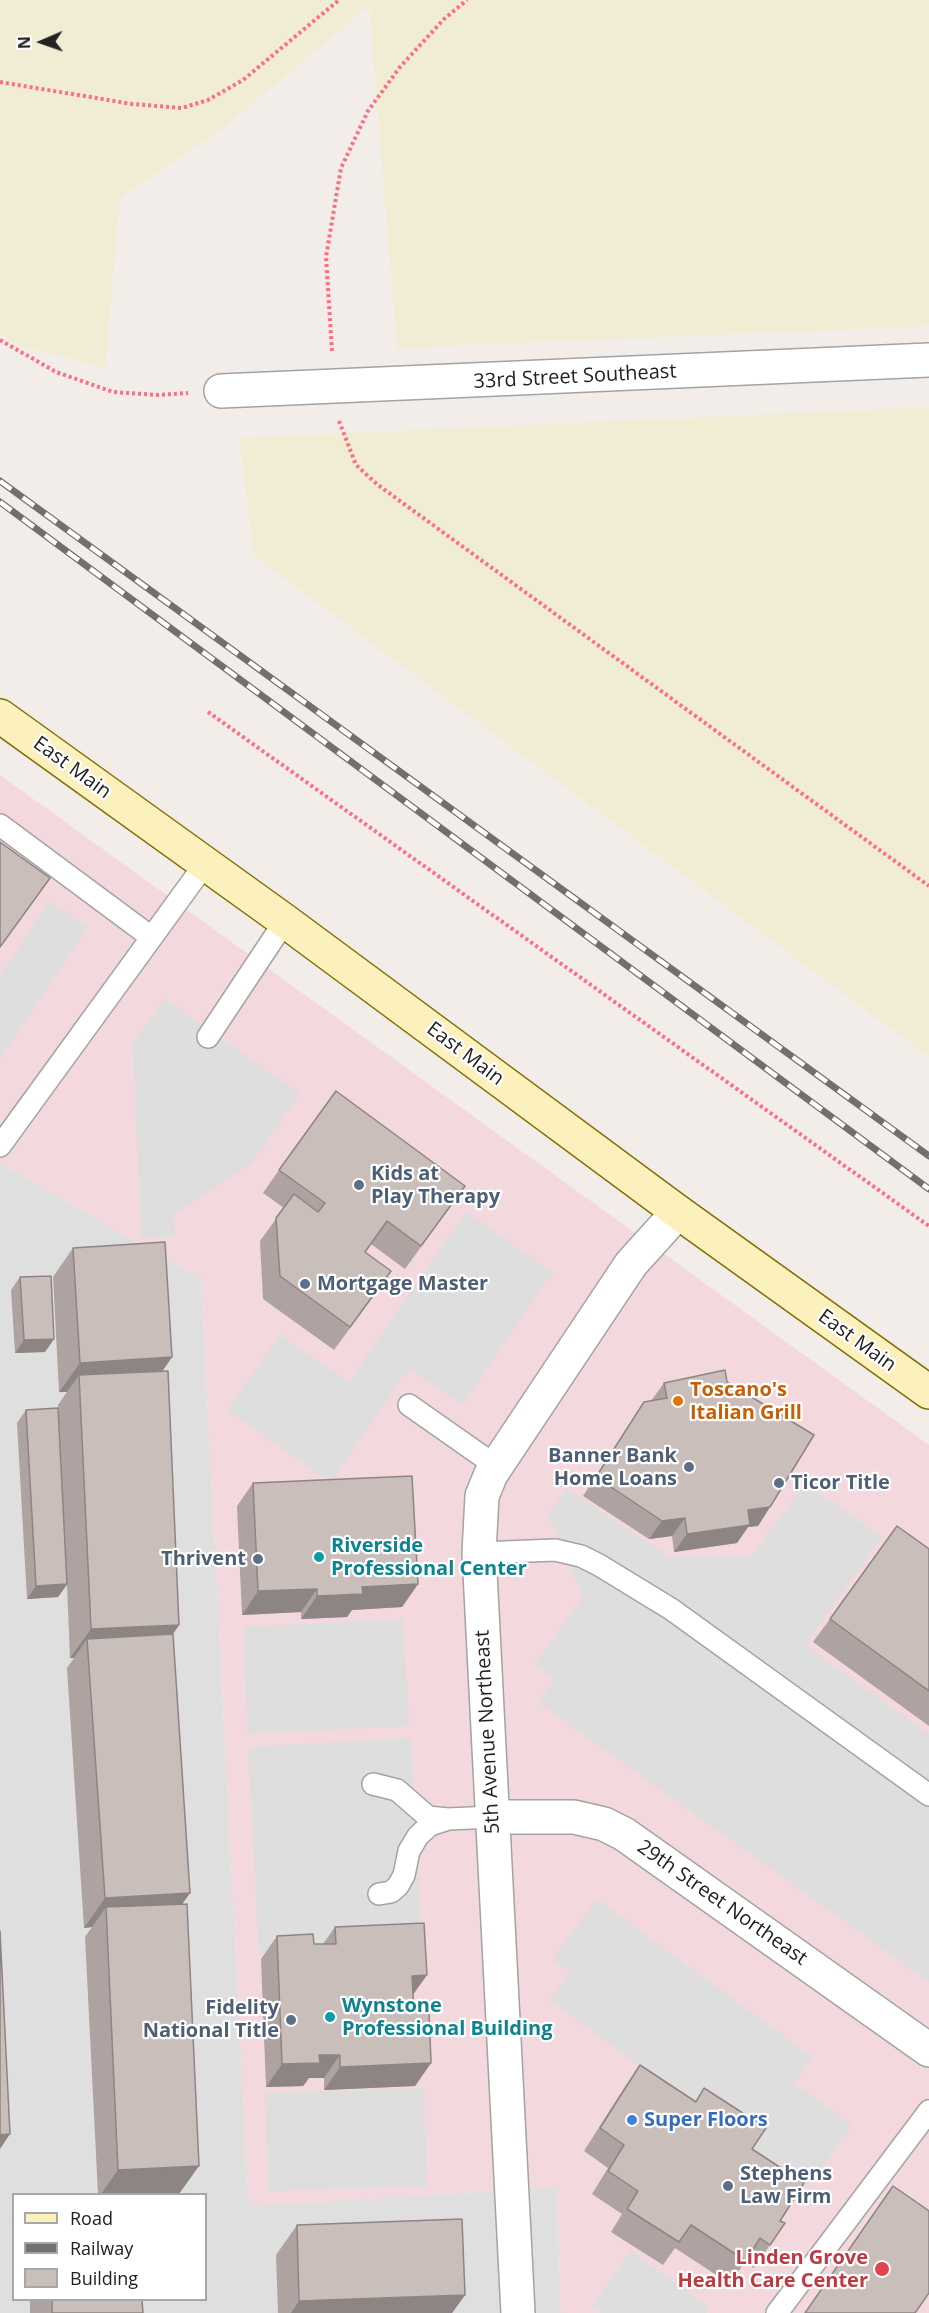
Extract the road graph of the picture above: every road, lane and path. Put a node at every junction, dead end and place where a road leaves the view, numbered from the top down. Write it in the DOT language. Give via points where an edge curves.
graph roads {
  1 [pos="339,0"];
  2 [pos="466,0"];
  3 [pos="0,82"];
  4 [pos="0,340"];
  5 [pos="929,360"];
  6 [pos="334,387"];
  7 [pos="221,392"];
  8 [pos="208,712"];
  9 [pos="0,716"];
  10 [pos="0,825"];
  11 [pos="205,864"];
  12 [pos="929,886"];
  13 [pos="285,921"];
  14 [pos="151,937"];
  15 [pos="208,1037"];
  16 [pos="0,1146"];
  17 [pos="678,1212"];
  18 [pos="929,1226"];
  19 [pos="929,1392"];
  20 [pos="409,1405"];
  21 [pos="496,1466"];
  22 [pos="479,1553"];
  23 [pos="373,1784"];
  24 [pos="929,1795"];
  25 [pos="493,1817"];
  26 [pos="448,1819"];
  27 [pos="379,1894"];
  28 [pos="929,2050"];
  29 [pos="929,2111"];
  30 [pos="518,2313"];
  31 [pos="777,2313"];
  1 -- 3 [label="path" via="243,80 208,100 182,108 132,104"];
  2 -- 6 [label="path" via="399,67 368,111 340,168 326,257"];
  4 -- 7 [label="path" via="56,372 113,392"];
  5 -- 6 [label="street, 33rd Street Southeast"];
  6 -- 7 [label="street, 33rd Street Southeast"];
  6 -- 12 [label="path" via="340,427 356,465 378,485"];
  8 -- 18 [label="path"];
  9 -- 11 [label="main road, East Main"];
  10 -- 14 [label="lane"];
  11 -- 13 [label="main road, East Main"];
  11 -- 14 [label="lane"];
  13 -- 15 [label="lane"];
  13 -- 17 [label="main road, East Main"];
  14 -- 16 [label="lane"];
  17 -- 19 [label="main road, East Main"];
  17 -- 21 [label="street, 5th Avenue Northeast" via="631,1264"];
  20 -- 21 [label="lane"];
  21 -- 22 [label="street, 5th Avenue Northeast" via="482,1496"];
  22 -- 24 [label="lane" via="555,1550 599,1565 671,1609"];
  22 -- 25 [label="street, 5th Avenue Northeast"];
  23 -- 26 [label="lane" via="397,1790 428,1816"];
  25 -- 26 [label="lane"];
  25 -- 28 [label="street, 29th Street Northeast" via="574,1817 604,1824 624,1834"];
  25 -- 30 [label="street, 5th Avenue Northeast"];
  26 -- 27 [label="lane" via="430,1825 418,1836 398,1886"];
  29 -- 31 [label="lane"];
}
